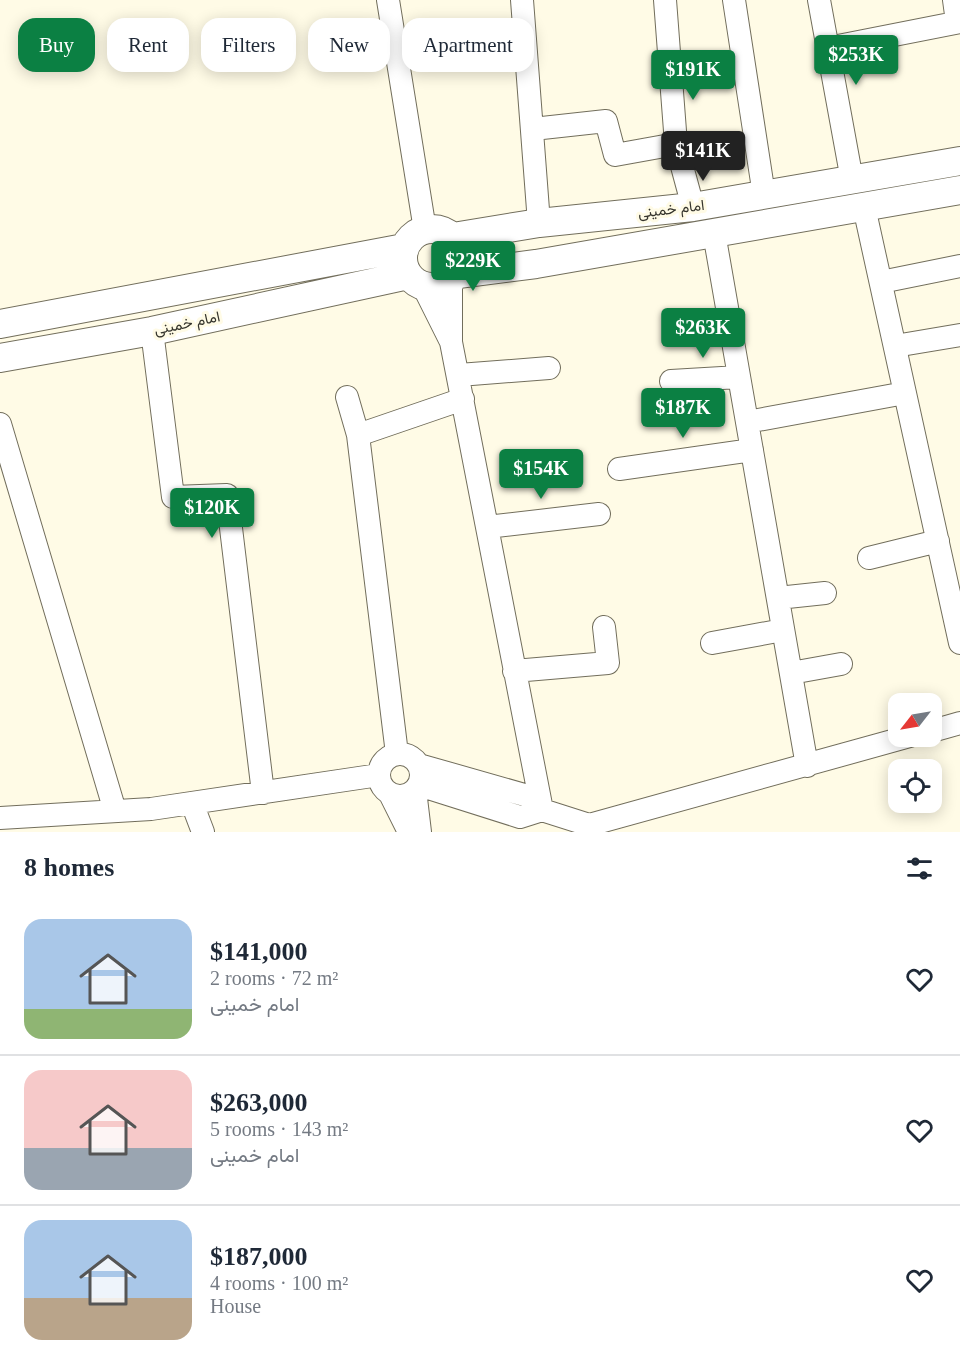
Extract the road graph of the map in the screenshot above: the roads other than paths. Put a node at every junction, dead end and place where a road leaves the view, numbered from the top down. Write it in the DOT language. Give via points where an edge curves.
graph roads {
  1 [pos="388,0"];
  2 [pos="665,0"];
  3 [pos="734,0"];
  4 [pos="819,0"];
  5 [pos="528,1"];
  6 [pos="957,15"];
  7 [pos="828,48"];
  8 [pos="533,129"];
  9 [pos="676,144"];
  10 [pos="960,161"];
  11 [pos="852,180"];
  12 [pos="960,190"];
  13 [pos="764,195"];
  14 [pos="693,207"];
  15 [pos="864,207"];
  16 [pos="539,223"];
  17 [pos="714,233"];
  18 [pos="453,237"];
  19 [pos="415,260"];
  20 [pos="960,266"];
  21 [pos="454,278"];
  22 [pos="881,282"];
  23 [pos="0,324"];
  24 [pos="152,330"];
  25 [pos="960,335"];
  26 [pos="451,342"];
  27 [pos="895,346"];
  28 [pos="0,358"];
  29 [pos="549,368"];
  30 [pos="459,375"];
  31 [pos="739,376"];
  32 [pos="671,381"];
  33 [pos="905,393"];
  34 [pos="347,396"];
  35 [pos="463,399"];
  36 [pos="747,422"];
  37 [pos="0,424"];
  38 [pos="358,435"];
  39 [pos="752,450"];
  40 [pos="619,469"];
  41 [pos="599,514"];
  42 [pos="487,527"];
  43 [pos="938,541"];
  44 [pos="869,558"];
  45 [pos="825,593"];
  46 [pos="778,598"];
  47 [pos="604,627"];
  48 [pos="783,630"];
  49 [pos="712,643"];
  50 [pos="960,643"];
  51 [pos="841,664"];
  52 [pos="514,671"];
  53 [pos="790,673"];
  54 [pos="960,723"];
  55 [pos="942,728"];
  56 [pos="888,742"];
  57 [pos="397,754"];
  58 [pos="807,766"];
  59 [pos="418,780"];
  60 [pos="384,784"];
  61 [pos="263,793"];
  62 [pos="192,803"];
  63 [pos="542,810"];
  64 [pos="115,811"];
  65 [pos="0,818"];
  66 [pos="32,824"];
  67 [pos="203,832"];
  68 [pos="409,832"];
  69 [pos="420,832"];
  1 -- 19 [label="street"];
  2 -- 9 [label="street"];
  3 -- 13 [label="street"];
  4 -- 7 [label="street"];
  5 -- 8 [label="street"];
  6 -- 7 [label="street"];
  7 -- 11 [label="street"];
  8 -- 9 [label="street" via="606,121 615,155"];
  8 -- 16 [label="street"];
  9 -- 14 [label="street"];
  10 -- 11 [label="main road, امام خمینی"];
  11 -- 13 [label="main road, امام خمینی"];
  12 -- 15 [label="main road, امام خمینی"];
  13 -- 14 [label="main road, امام خمینی"];
  14 -- 16 [label="main road, امام خمینی"];
  15 -- 17 [label="main road, امام خمینی"];
  15 -- 22 [label="street"];
  16 -- 18 [label="main road, امام خمینی"];
  17 -- 21 [label="main road, امام خمینی"];
  17 -- 31 [label="street"];
  18 -- 19 [label="main road" via="435,229"];
  18 -- 21 [label="main road" via="462,255"];
  19 -- 21 [label="main road, امام خمینی" via="442,286"];
  19 -- 23 [label="main road"];
  19 -- 24 [label="main road, امام خمینی"];
  19 -- 26 [label="street"];
  20 -- 22 [label="street"];
  21 -- 26 [label="street"];
  22 -- 27 [label="street"];
  24 -- 28 [label="main road, امام خمینی"];
  24 -- 61 [label="street" via="172,497 227,495"];
  25 -- 27 [label="street"];
  26 -- 30 [label="street"];
  27 -- 33 [label="street"];
  29 -- 30 [label="street"];
  30 -- 35 [label="street"];
  31 -- 32 [label="street"];
  31 -- 36 [label="street"];
  33 -- 36 [label="street"];
  33 -- 43 [label="street"];
  34 -- 38 [label="street"];
  35 -- 38 [label="street"];
  35 -- 42 [label="street"];
  36 -- 39 [label="street"];
  37 -- 64 [label="street"];
  38 -- 57 [label="street"];
  39 -- 40 [label="street"];
  39 -- 46 [label="street"];
  41 -- 42 [label="street"];
  42 -- 52 [label="street"];
  43 -- 44 [label="street"];
  43 -- 50 [label="street"];
  45 -- 46 [label="street"];
  46 -- 48 [label="street"];
  47 -- 52 [label="street" via="608,663"];
  48 -- 49 [label="street"];
  48 -- 53 [label="street"];
  51 -- 53 [label="street"];
  52 -- 63 [label="street"];
  53 -- 58 [label="street"];
  54 -- 55 [label="street"];
  56 -- 58 [label="street"];
  57 -- 59 [label="street" via="409,755"];
  57 -- 60 [label="street" via="383,762"];
  58 -- 63 [label="street" via="589,825"];
  59 -- 60 [label="street" via="403,796"];
  59 -- 63 [label="street" via="520,817"];
  59 -- 69 [label="street"];
  60 -- 61 [label="street"];
  60 -- 68 [label="street"];
  61 -- 62 [label="street"];
  62 -- 64 [label="street"];
  62 -- 67 [label="street"];
  64 -- 66 [label="street"];
  65 -- 66 [label="street"];
}
